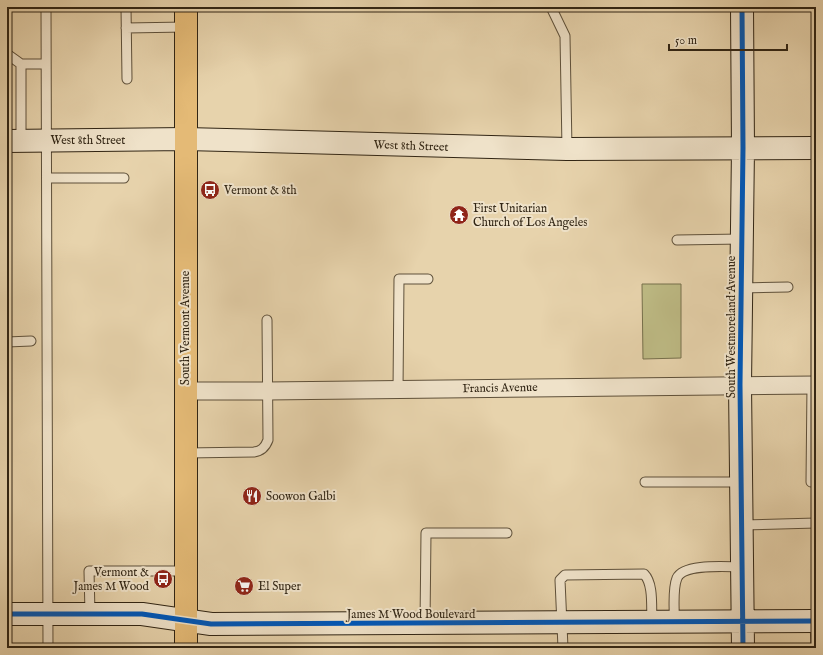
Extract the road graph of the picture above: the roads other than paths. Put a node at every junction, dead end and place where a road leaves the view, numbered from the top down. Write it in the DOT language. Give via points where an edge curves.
graph roads {
  1 [pos="46,7"];
  2 [pos="126,7"];
  3 [pos="551,7"];
  4 [pos="742,7"];
  5 [pos="186,17"];
  6 [pos="126,28"];
  7 [pos="7,54"];
  8 [pos="21,64"];
  9 [pos="46,64"];
  10 [pos="127,79"];
  11 [pos="186,139"];
  12 [pos="14,140"];
  13 [pos="46,140"];
  14 [pos="743,148"];
  15 [pos="816,148"];
  16 [pos="567,149"];
  17 [pos="47,178"];
  18 [pos="124,178"];
  19 [pos="742,239"];
  20 [pos="677,240"];
  21 [pos="428,279"];
  22 [pos="788,287"];
  23 [pos="741,288"];
  24 [pos="267,320"];
  25 [pos="31,341"];
  26 [pos="7,342"];
  27 [pos="740,385"];
  28 [pos="814,385"];
  29 [pos="398,390"];
  30 [pos="185,391"];
  31 [pos="267,392"];
  32 [pos="186,453"];
  33 [pos="645,482"];
  34 [pos="741,482"];
  35 [pos="816,482"];
  36 [pos="816,523"];
  37 [pos="742,524"];
  38 [pos="507,533"];
  39 [pos="742,567"];
  40 [pos="187,571"];
  41 [pos="7,614"];
  42 [pos="47,614"];
  43 [pos="90,614"];
  44 [pos="187,621"];
  45 [pos="743,621"];
  46 [pos="816,621"];
  47 [pos="652,622"];
  48 [pos="674,622"];
  49 [pos="562,623"];
  50 [pos="425,624"];
  51 [pos="48,648"];
  52 [pos="186,648"];
  53 [pos="563,648"];
  54 [pos="743,648"];
  55 [pos="816,648"];
  1 -- 9 [label="lane"];
  2 -- 6 [label="lane"];
  3 -- 16 [label="lane" via="565,36"];
  4 -- 14 [label="street, South Westmoreland Avenue"];
  5 -- 6 [label="lane"];
  5 -- 11 [label="main road, South Vermont Avenue"];
  6 -- 10 [label="lane"];
  7 -- 8 [label="lane"];
  8 -- 9 [label="lane"];
  8 -- 12 [label="lane"];
  9 -- 13 [label="lane"];
  11 -- 13 [label="street, West 8th Street"];
  11 -- 16 [label="street, West 8th Street"];
  11 -- 30 [label="main road, South Vermont Avenue"];
  12 -- 13 [label="street, West 8th Street"];
  13 -- 17 [label="lane"];
  14 -- 15 [label="street, West 8th Street"];
  14 -- 16 [label="street, West 8th Street"];
  14 -- 19 [label="street, South Westmoreland Avenue"];
  17 -- 18 [label="lane"];
  17 -- 42 [label="lane"];
  19 -- 20 [label="lane"];
  19 -- 23 [label="street, South Westmoreland Avenue"];
  21 -- 29 [label="lane" via="399,279"];
  22 -- 23 [label="lane"];
  23 -- 27 [label="street, South Westmoreland Avenue"];
  24 -- 31 [label="lane"];
  25 -- 26 [label="lane"];
  27 -- 28 [label="street, Francis Avenue"];
  27 -- 29 [label="street, Francis Avenue"];
  27 -- 34 [label="street, South Westmoreland Avenue"];
  28 -- 35 [label="lane" via="811,482"];
  29 -- 31 [label="street, Francis Avenue"];
  30 -- 31 [label="street, Francis Avenue"];
  30 -- 32 [label="main road, South Vermont Avenue"];
  31 -- 32 [label="lane" via="268,440 264,448 254,452"];
  32 -- 40 [label="main road, South Vermont Avenue"];
  33 -- 34 [label="lane"];
  34 -- 37 [label="street, South Westmoreland Avenue"];
  36 -- 37 [label="lane"];
  37 -- 39 [label="street, South Westmoreland Avenue"];
  38 -- 50 [label="lane" via="426,533"];
  39 -- 45 [label="street, South Westmoreland Avenue"];
  39 -- 48 [label="lane" via="691,568 682,572 677,578 675,588"];
  40 -- 43 [label="lane" via="89,570"];
  40 -- 44 [label="main road, South Vermont Avenue"];
  41 -- 42 [label="street, James M Wood Boulevard"];
  42 -- 43 [label="street, James M Wood Boulevard"];
  42 -- 51 [label="lane"];
  43 -- 44 [label="street, James M Wood Boulevard" via="142,614"];
  44 -- 50 [label="street, James M Wood Boulevard" via="211,624"];
  44 -- 52 [label="main road, South Vermont Avenue"];
  45 -- 46 [label="street, James M Wood Boulevard"];
  45 -- 48 [label="street, James M Wood Boulevard"];
  45 -- 54 [label="street, South Westmoreland Avenue"];
  46 -- 55 [label="lane"];
  47 -- 48 [label="street, James M Wood Boulevard"];
  47 -- 49 [label="street, James M Wood Boulevard"];
  47 -- 49 [label="lane" via="648,578 644,574 633,574 565,575 560,580"];
  49 -- 50 [label="street, James M Wood Boulevard"];
  49 -- 53 [label="lane"];
}
